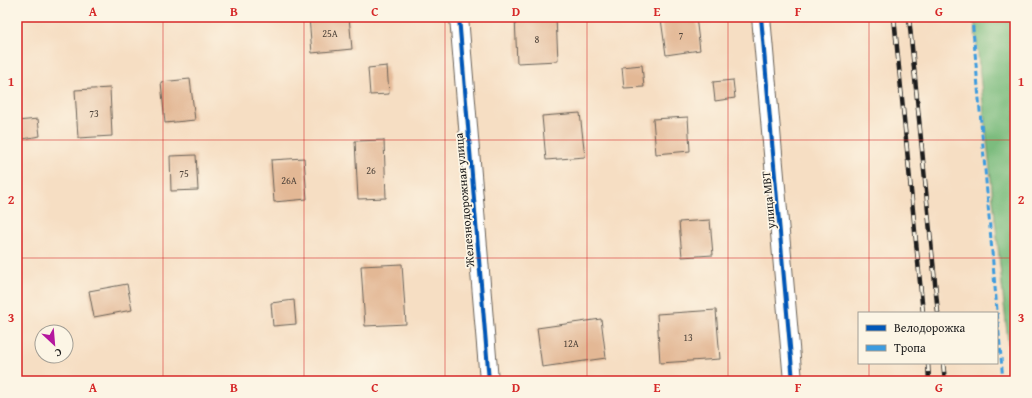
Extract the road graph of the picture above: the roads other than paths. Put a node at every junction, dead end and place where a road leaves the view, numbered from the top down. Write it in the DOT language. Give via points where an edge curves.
graph roads {
  1 [pos="460,17"];
  2 [pos="762,17"];
  3 [pos="489,381"];
  4 [pos="794,381"];
  1 -- 3 [label="street, Железнодорожная улица"];
  2 -- 4 [label="street, улица МВТ"];
}
